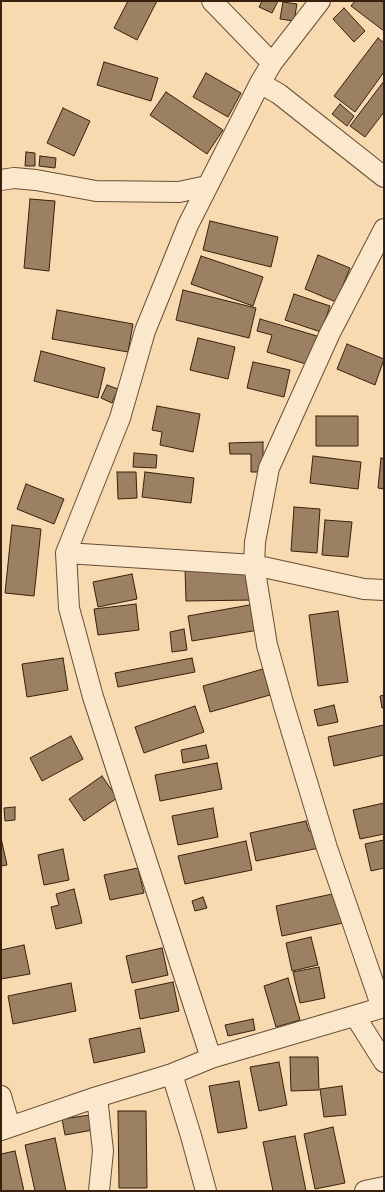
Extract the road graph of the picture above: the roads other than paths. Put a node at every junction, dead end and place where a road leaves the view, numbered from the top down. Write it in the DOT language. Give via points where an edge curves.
graph roads {
  1 [pos="212,1"];
  2 [pos="320,1"];
  3 [pos="272,63"];
  4 [pos="260,83"];
  5 [pos="384,177"];
  6 [pos="1,180"];
  7 [pos="207,186"];
  8 [pos="384,229"];
  9 [pos="66,553"];
  10 [pos="254,564"];
  11 [pos="384,590"];
  12 [pos="383,1008"];
  13 [pos="355,1016"];
  14 [pos="211,1058"];
  15 [pos="384,1062"];
  16 [pos="172,1074"];
  17 [pos="1,1096"];
  18 [pos="97,1097"];
  19 [pos="5,1128"];
  20 [pos="384,1188"];
  21 [pos="99,1191"];
  22 [pos="206,1191"];
  23 [pos="365,1191"];
  1 -- 3 [label="street"];
  2 -- 3 [label="street"];
  3 -- 4 [label="street"];
  4 -- 5 [label="street" via="279,94"];
  4 -- 7 [label="street"];
  6 -- 7 [label="street" via="36,180 96,191 179,192"];
  7 -- 9 [label="street" via="188,224 145,332 120,418"];
  8 -- 10 [label="street" via="330,333 269,468 255,542"];
  9 -- 10 [label="street"];
  9 -- 14 [label="street" via="69,608 93,697"];
  10 -- 11 [label="street" via="364,589"];
  10 -- 12 [label="street" via="267,645 284,706 327,848"];
  12 -- 13 [label="street"];
  13 -- 14 [label="street"];
  13 -- 15 [label="street"];
  14 -- 16 [label="street"];
  16 -- 18 [label="street"];
  16 -- 22 [label="street"];
  17 -- 19 [label="street"];
  18 -- 19 [label="street"];
  18 -- 21 [label="street" via="103,1151"];
  20 -- 23 [label="street"];
}
